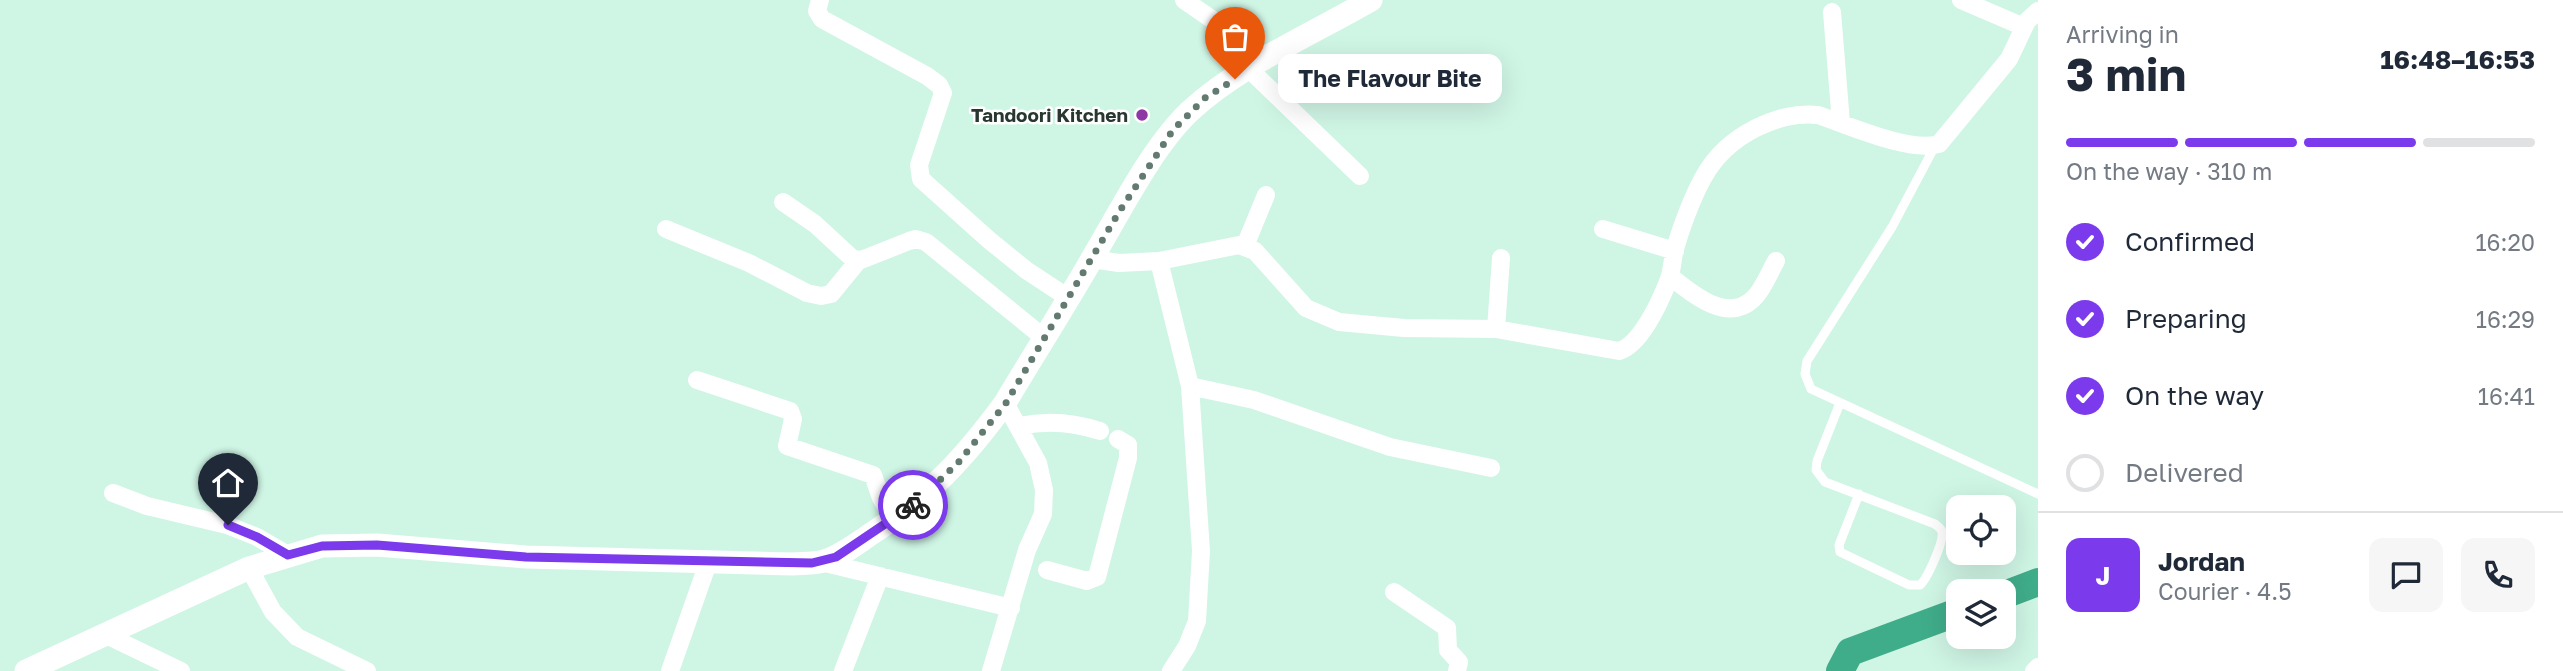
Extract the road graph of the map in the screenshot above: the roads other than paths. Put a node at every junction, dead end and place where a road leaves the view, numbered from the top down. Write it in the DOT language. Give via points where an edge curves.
graph roads {
  1 [pos="820,0"];
  2 [pos="1184,0"];
  3 [pos="1961,0"];
  4 [pos="1363,2"];
  5 [pos="2038,11"];
  6 [pos="1832,12"];
  7 [pos="2024,27"];
  8 [pos="1259,63"];
  9 [pos="1841,123"];
  10 [pos="1935,146"];
  11 [pos="1360,176"];
  12 [pos="1266,195"];
  13 [pos="783,202"];
  14 [pos="666,229"];
  15 [pos="1603,229"];
  16 [pos="1245,246"];
  17 [pos="1675,251"];
  18 [pos="1502,258"];
  19 [pos="1092,259"];
  20 [pos="858,261"];
  21 [pos="1159,261"];
  22 [pos="1776,261"];
  23 [pos="1670,276"];
  24 [pos="1067,298"];
  25 [pos="1496,329"];
  26 [pos="1043,337"];
  27 [pos="697,380"];
  28 [pos="1190,386"];
  29 [pos="1006,403"];
  30 [pos="1840,403"];
  31 [pos="1019,426"];
  32 [pos="1100,431"];
  33 [pos="1118,439"];
  34 [pos="1491,468"];
  35 [pos="113,494"];
  36 [pos="1859,494"];
  37 [pos="2038,494"];
  38 [pos="894,519"];
  39 [pos="288,555"];
  40 [pos="709,561"];
  41 [pos="821,562"];
  42 [pos="249,568"];
  43 [pos="1047,570"];
  44 [pos="880,576"];
  45 [pos="1394,592"];
  46 [pos="1011,608"];
  47 [pos="104,634"];
  48 [pos="2038,667"];
  49 [pos="26,671"];
  50 [pos="181,671"];
  51 [pos="367,671"];
  52 [pos="670,671"];
  53 [pos="843,671"];
  54 [pos="991,671"];
  55 [pos="1171,671"];
  56 [pos="1457,671"];
  57 [pos="2034,671"];
  1 -- 24 [label="street" via="817,11 822,19 939,85 943,93 919,165 921,179 1007,255"];
  2 -- 8 [label="street"];
  3 -- 7 [label="street"];
  4 -- 8 [label="street"];
  5 -- 7 [label="street"];
  6 -- 9 [label="street"];
  7 -- 10 [label="street" via="2010,59 1944,141"];
  8 -- 11 [label="street"];
  8 -- 19 [label="street" via="1205,98 1173,130"];
  9 -- 10 [label="street" via="1902,143"];
  9 -- 17 [label="street" via="1818,115 1791,115 1742,135 1703,177"];
  10 -- 30 [label="lane" via="1892,227 1807,361 1805,374 1811,389"];
  12 -- 16 [label="street"];
  13 -- 20 [label="street" via="816,223"];
  14 -- 20 [label="street" via="816,296 831,294"];
  15 -- 17 [label="street"];
  16 -- 21 [label="street"];
  16 -- 25 [label="street" via="1255,251 1306,308 1339,322"];
  17 -- 23 [label="street"];
  18 -- 25 [label="street"];
  19 -- 21 [label="street"];
  19 -- 24 [label="street"];
  20 -- 26 [label="street" via="891,246 922,240"];
  21 -- 28 [label="street"];
  22 -- 23 [label="street" via="1753,300 1734,308 1711,305"];
  23 -- 25 [label="street" via="1638,339 1627,349"];
  24 -- 26 [label="street"];
  26 -- 29 [label="street"];
  27 -- 38 [label="street" via="790,411 793,419 787,446 873,475"];
  28 -- 34 [label="street" via="1254,400 1390,447"];
  28 -- 55 [label="street" via="1201,551 1199,607 1193,633"];
  29 -- 31 [label="street"];
  29 -- 38 [label="street" via="958,463"];
  30 -- 36 [label="lane" via="1816,470 1825,482"];
  30 -- 37 [label="lane"];
  31 -- 32 [label="street" via="1050,421"];
  31 -- 46 [label="street" via="1038,463 1044,490 1042,514"];
  33 -- 43 [label="street" via="1128,445 1128,458 1097,577 1087,581"];
  35 -- 39 [label="street" via="236,528"];
  36 -- 36 [label="lane" via="1941,528 1940,542 1920,585 1909,585 1840,552"];
  38 -- 41 [label="street"];
  39 -- 40 [label="street" via="342,544 526,557"];
  39 -- 42 [label="street"];
  40 -- 41 [label="street"];
  40 -- 52 [label="street"];
  41 -- 44 [label="street"];
  42 -- 47 [label="street"];
  42 -- 51 [label="street" via="273,612 290,631"];
  44 -- 46 [label="street"];
  44 -- 53 [label="street"];
  45 -- 56 [label="street" via="1447,628 1448,650 1459,662"];
  46 -- 54 [label="street"];
  47 -- 49 [label="street"];
  47 -- 50 [label="street"];
  48 -- 57 [label="street"];
}
